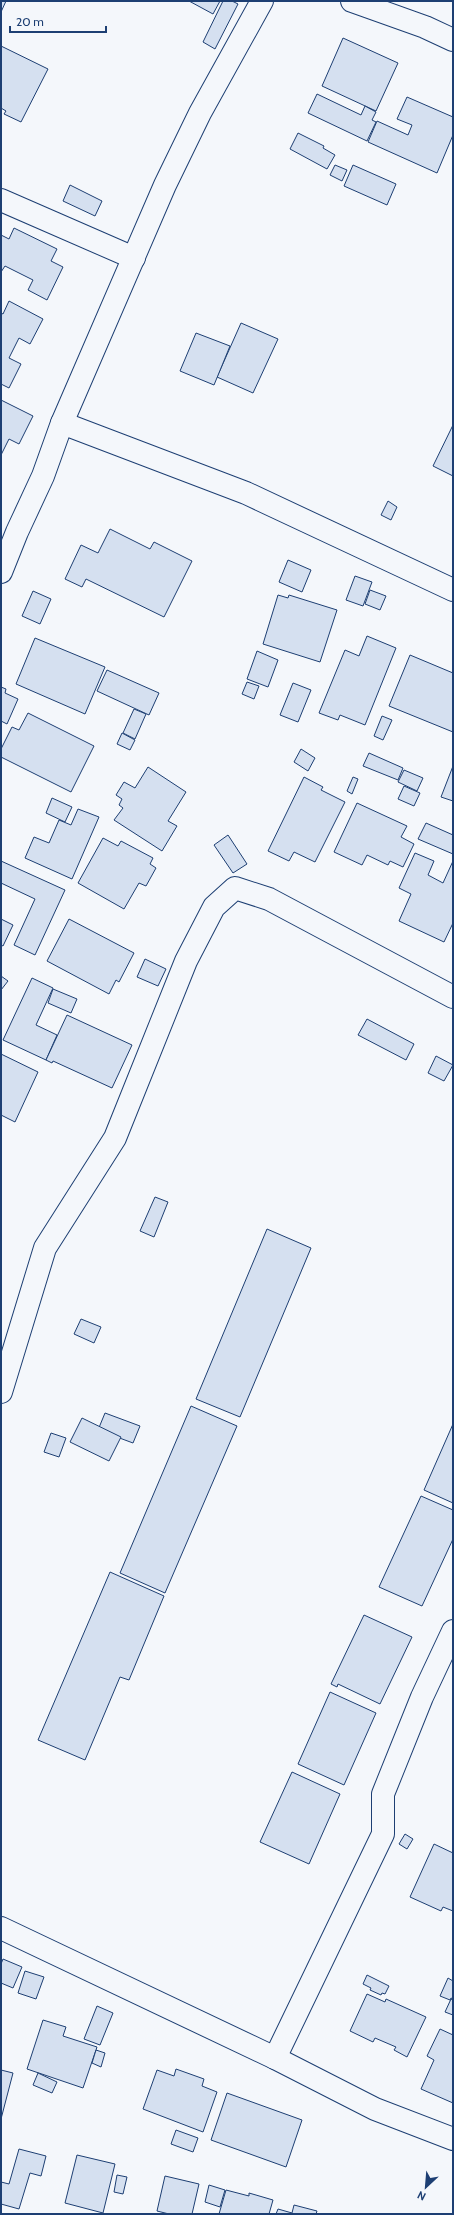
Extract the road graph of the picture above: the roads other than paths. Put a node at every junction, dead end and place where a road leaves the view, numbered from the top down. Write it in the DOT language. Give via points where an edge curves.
graph roads {
  1 [pos="262,1"];
  2 [pos="352,1"];
  3 [pos="453,40"];
  4 [pos="1,200"];
  5 [pos="134,258"];
  6 [pos="62,423"];
  7 [pos="1,572"];
  8 [pos="453,590"];
  9 [pos="453,997"];
  10 [pos="1,1392"];
  11 [pos="453,1631"];
  12 [pos="1,1928"];
  13 [pos="275,2058"];
  14 [pos="453,2139"];
  1 -- 5 [label="street" via="164,184"];
  2 -- 3 [label="street" via="426,27"];
  4 -- 5 [label="street"];
  5 -- 6 [label="street"];
  6 -- 7 [label="street" via="43,476"];
  6 -- 8 [label="street" via="246,493"];
  9 -- 10 [label="street" via="269,899 235,888 214,907 186,961 115,1138 46,1248"];
  11 -- 13 [label="street" via="422,1697 384,1794 383,1834"];
  12 -- 13 [label="street"];
  13 -- 14 [label="street" via="375,2109"];
}
